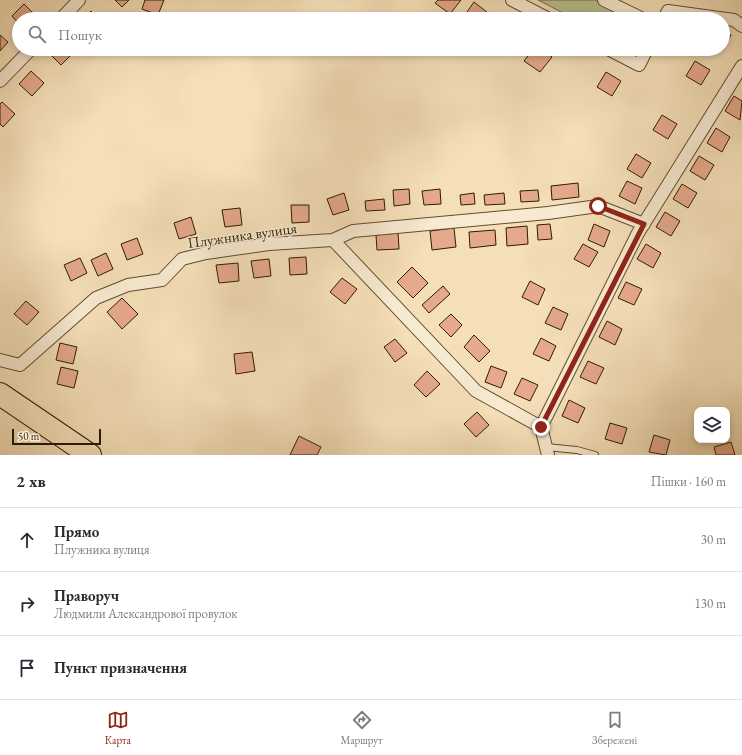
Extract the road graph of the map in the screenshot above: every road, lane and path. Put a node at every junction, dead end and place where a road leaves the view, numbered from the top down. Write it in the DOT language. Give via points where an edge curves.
graph roads {
  1 [pos="79,0"];
  2 [pos="512,0"];
  3 [pos="604,0"];
  4 [pos="68,12"];
  5 [pos="535,12"];
  6 [pos="629,12"];
  7 [pos="730,19"];
  8 [pos="742,26"];
  9 [pos="24,56"];
  10 [pos="622,56"];
  11 [pos="644,56"];
  12 [pos="742,66"];
  13 [pos="0,80"];
  14 [pos="644,224"];
  15 [pos="333,240"];
  16 [pos="0,360"];
  17 [pos="0,394"];
  18 [pos="541,427"];
  19 [pos="547,451"];
  20 [pos="90,455"];
  21 [pos="595,455"];
  1 -- 4 [label="street"];
  2 -- 5 [label="street"];
  3 -- 6 [label="street"];
  7 -- 8 [label="street"];
  9 -- 13 [label="street"];
  10 -- 11 [label="street" via="639,65"];
  12 -- 14 [label="street"];
  14 -- 15 [label="street, Плужника вулиця" via="598,206 353,231"];
  14 -- 18 [label="street"];
  15 -- 16 [label="street, Плужника вулиця" via="269,244 206,253 182,260 162,280 128,285 96,298 20,365"];
  15 -- 18 [label="street" via="476,390"];
  17 -- 20 [label="highway"];
  18 -- 19 [label="street"];
  19 -- 21 [label="lane" via="577,450"];
}
